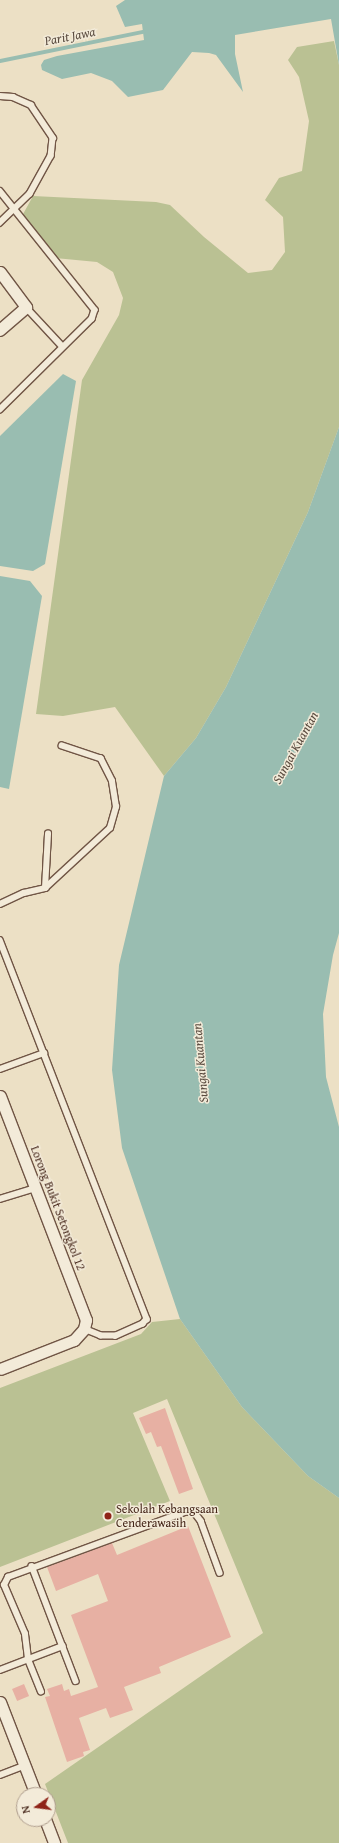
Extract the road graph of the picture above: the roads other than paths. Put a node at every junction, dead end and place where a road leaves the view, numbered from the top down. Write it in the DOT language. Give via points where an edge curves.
graph roads {
  1 [pos="0,96"];
  2 [pos="0,191"];
  3 [pos="15,210"];
  4 [pos="0,223"];
  5 [pos="0,272"];
  6 [pos="26,307"];
  7 [pos="0,330"];
  8 [pos="63,347"];
  9 [pos="0,410"];
  10 [pos="62,746"];
  11 [pos="48,834"];
  12 [pos="46,888"];
  13 [pos="0,904"];
  14 [pos="0,940"];
  15 [pos="44,1053"];
  16 [pos="0,1069"];
  17 [pos="0,1096"];
  18 [pos="36,1188"];
  19 [pos="0,1199"];
  20 [pos="84,1330"];
  21 [pos="0,1369"];
  22 [pos="32,1566"];
  23 [pos="220,1573"];
  24 [pos="63,1646"];
  25 [pos="28,1659"];
  26 [pos="0,1670"];
  27 [pos="76,1681"];
  28 [pos="41,1692"];
  29 [pos="0,1702"];
  30 [pos="24,1766"];
  31 [pos="0,1775"];
  32 [pos="33,1787"];
  33 [pos="48,1827"];
  34 [pos="54,1843"];
  1 -- 3 [label="lane" via="13,97 31,106 53,138 51,156 37,183"];
  2 -- 3 [label="lane"];
  3 -- 4 [label="lane"];
  3 -- 8 [label="lane" via="95,310 92,319"];
  5 -- 6 [label="street"];
  6 -- 7 [label="street"];
  6 -- 8 [label="lane"];
  8 -- 9 [label="lane"];
  10 -- 12 [label="lane" via="101,759 112,781 116,807 110,828"];
  11 -- 12 [label="lane"];
  12 -- 13 [label="lane" via="24,893"];
  14 -- 15 [label="lane"];
  15 -- 16 [label="lane"];
  15 -- 20 [label="lane" via="147,1318 143,1324 116,1336 101,1336"];
  17 -- 18 [label="street, Lorong Bukit Setongkol 12"];
  18 -- 19 [label="lane"];
  18 -- 20 [label="street, Lorong Bukit Setongkol 12" via="81,1302 86,1320"];
  20 -- 21 [label="street" via="69,1342"];
  22 -- 23 [label="lane" via="187,1511 195,1513 201,1521"];
  22 -- 24 [label="lane"];
  22 -- 25 [label="lane" via="8,1577 4,1586 25,1634"];
  24 -- 25 [label="lane"];
  24 -- 27 [label="lane"];
  25 -- 26 [label="lane"];
  25 -- 28 [label="lane"];
  29 -- 30 [label="street"];
  30 -- 31 [label="lane"];
  30 -- 32 [label="street"];
  33 -- 34 [label="street"];
}
